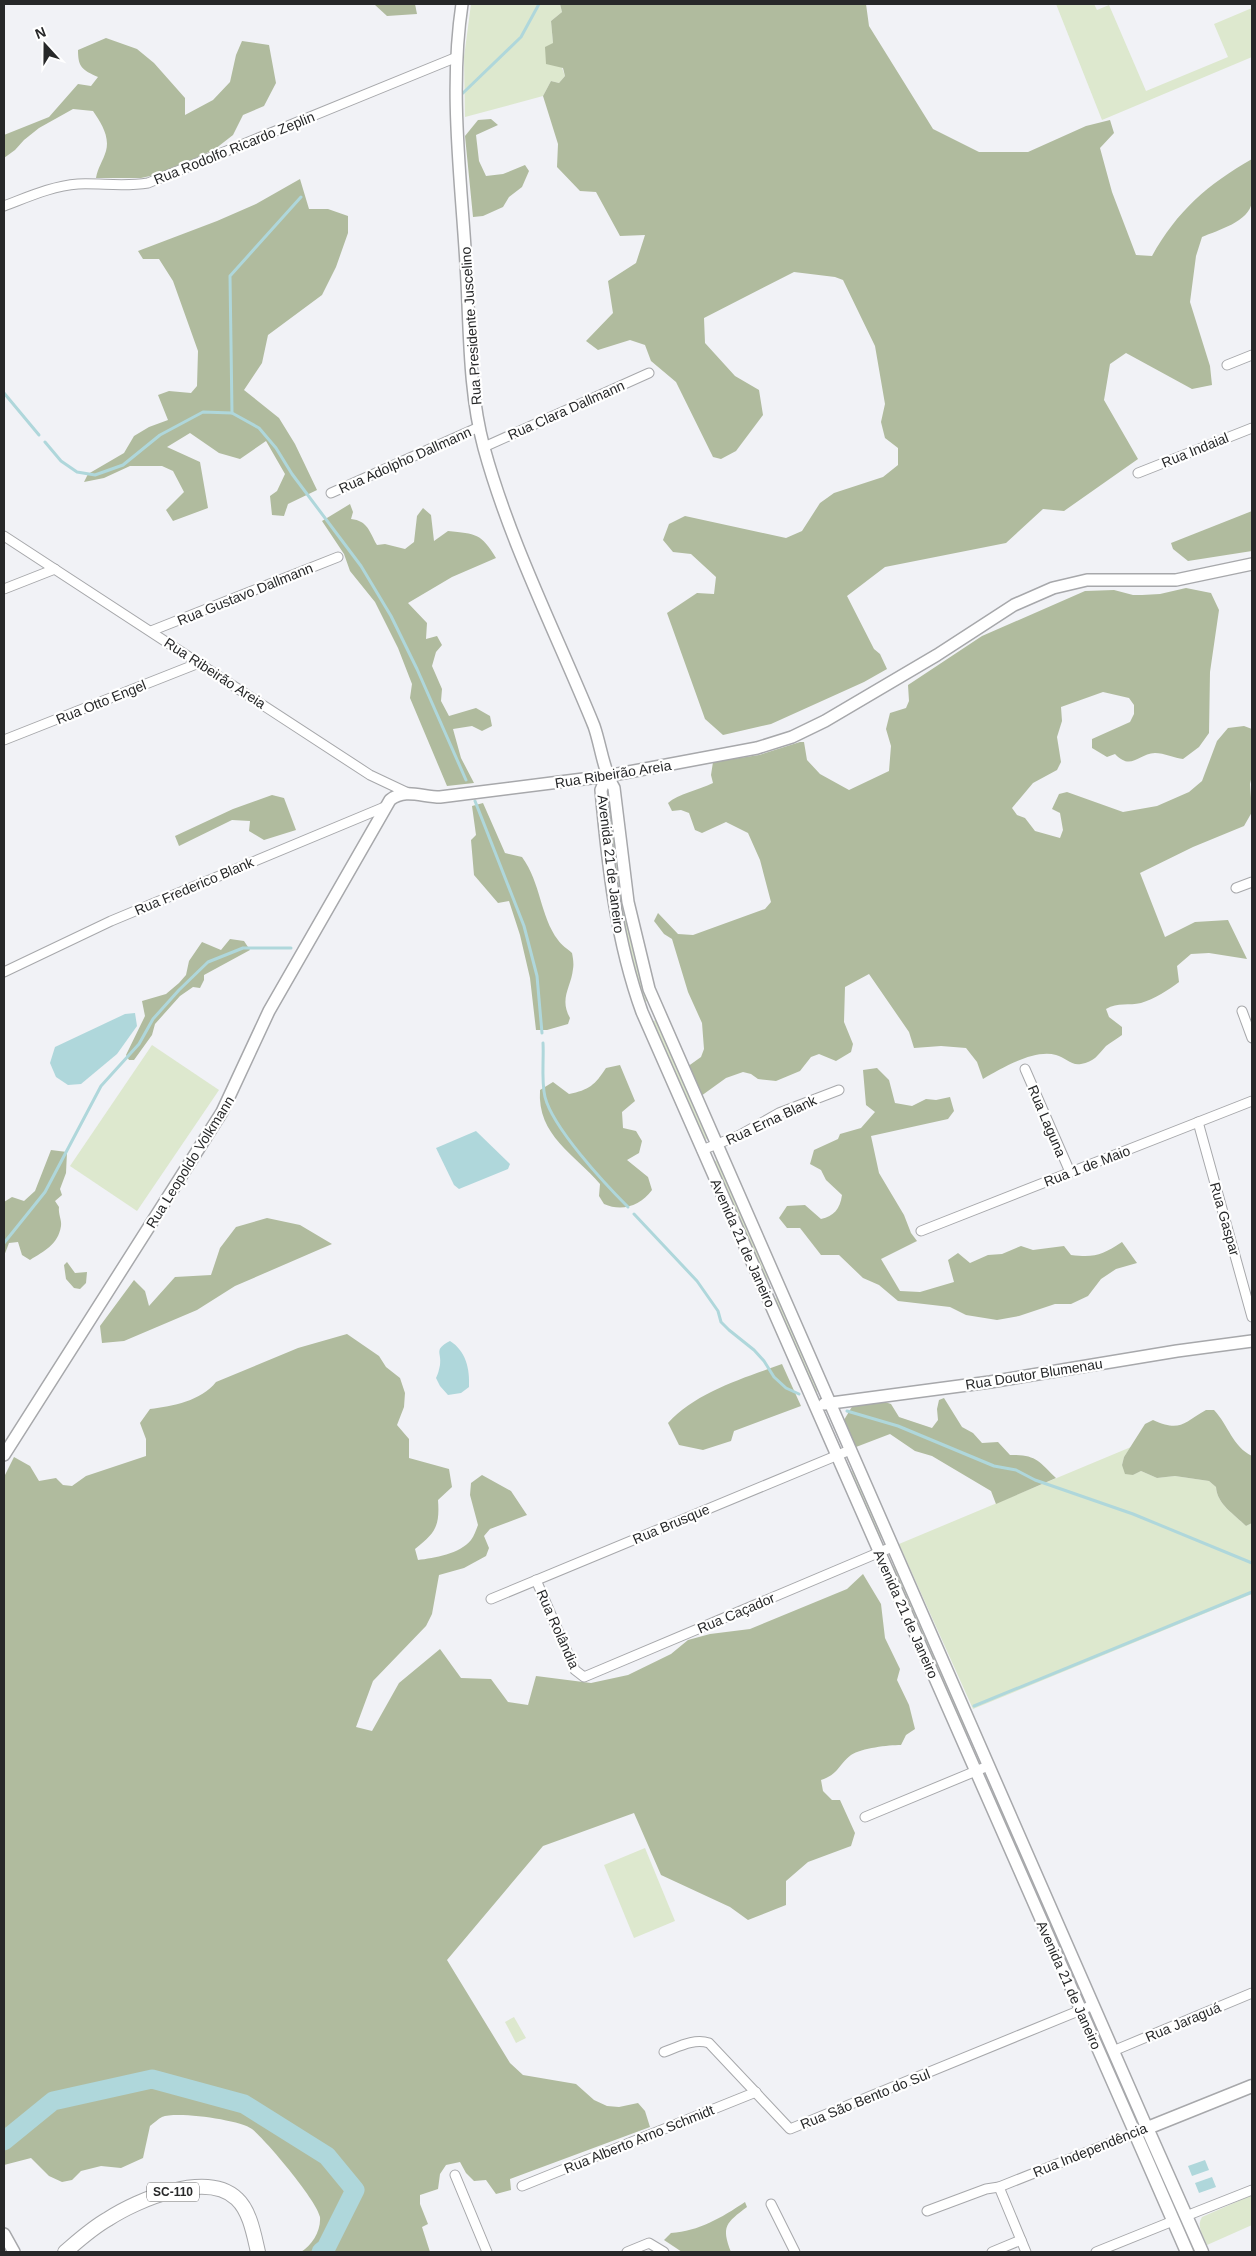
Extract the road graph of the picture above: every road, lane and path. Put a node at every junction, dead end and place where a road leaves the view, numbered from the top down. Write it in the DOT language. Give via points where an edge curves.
graph roads {
  1 [pos="462,4"];
  2 [pos="457,57"];
  3 [pos="4,206"];
  4 [pos="1252,355"];
  5 [pos="1227,366"];
  6 [pos="649,373"];
  7 [pos="479,427"];
  8 [pos="1252,428"];
  9 [pos="484,447"];
  10 [pos="1138,473"];
  11 [pos="330,493"];
  12 [pos="4,536"];
  13 [pos="338,557"];
  14 [pos="1252,564"];
  15 [pos="54,569"];
  16 [pos="4,589"];
  17 [pos="151,631"];
  18 [pos="199,663"];
  19 [pos="4,740"];
  20 [pos="607,776"];
  21 [pos="410,794"];
  22 [pos="387,806"];
  23 [pos="1252,882"];
  24 [pos="1236,888"];
  25 [pos="4,972"];
  26 [pos="656,1008"];
  27 [pos="642,1012"];
  28 [pos="1242,1012"];
  29 [pos="1252,1038"];
  30 [pos="1025,1069"];
  31 [pos="839,1090"];
  32 [pos="1252,1101"];
  33 [pos="1198,1122"];
  34 [pos="716,1145"];
  35 [pos="702,1150"];
  36 [pos="1070,1172"];
  37 [pos="921,1231"];
  38 [pos="778,1287"];
  39 [pos="765,1292"];
  40 [pos="1252,1317"];
  41 [pos="1252,1341"];
  42 [pos="829,1404"];
  43 [pos="815,1406"];
  44 [pos="850,1450"];
  45 [pos="4,1455"];
  46 [pos="837,1455"];
  47 [pos="892,1547"];
  48 [pos="879,1552"];
  49 [pos="536,1580"];
  50 [pos="491,1599"];
  51 [pos="580,1676"];
  52 [pos="988,1766"];
  53 [pos="976,1771"];
  54 [pos="865,1817"];
  55 [pos="1046,1898"];
  56 [pos="1033,1903"];
  57 [pos="1085,1986"];
  58 [pos="1072,1992"];
  59 [pos="1252,1993"];
  60 [pos="1093,2005"];
  61 [pos="1080,2010"];
  62 [pos="1113,2051"];
  63 [pos="664,2052"];
  64 [pos="1252,2086"];
  65 [pos="756,2092"];
  66 [pos="1147,2128"];
  67 [pos="1134,2133"];
  68 [pos="455,2175"];
  69 [pos="522,2186"];
  70 [pos="999,2187"];
  71 [pos="1252,2190"];
  72 [pos="771,2204"];
  73 [pos="927,2210"];
  74 [pos="1186,2216"];
  75 [pos="1174,2222"];
  76 [pos="4,2234"];
  77 [pos="1021,2240"];
  78 [pos="14,2252"];
  79 [pos="65,2252"];
  80 [pos="258,2252"];
  81 [pos="487,2252"];
  82 [pos="627,2252"];
  83 [pos="664,2252"];
  84 [pos="795,2252"];
  85 [pos="992,2252"];
  86 [pos="1026,2252"];
  87 [pos="1096,2252"];
  88 [pos="1187,2252"];
  89 [pos="1202,2252"];
  1 -- 2 [label="street, Rua Presidente Juscelino"];
  2 -- 3 [label="street, Rua Rodolfo Ricardo Zeplin" via="148,183 60,186"];
  2 -- 7 [label="street, Rua Presidente Juscelino" via="458,142 471,362"];
  4 -- 5 [label="street"];
  6 -- 9 [label="street, Rua Clara Dallmann"];
  7 -- 9 [label="street, Rua Presidente Juscelino"];
  7 -- 11 [label="street, Rua Adolpho Dallmann"];
  8 -- 10 [label="street, Rua Indaial"];
  9 -- 20 [label="street, Rua Presidente Juscelino" via="512,530 594,726"];
  12 -- 15 [label="street, Rua Ribeirão Areia"];
  13 -- 17 [label="street, Rua Gustavo Dallmann"];
  14 -- 20 [label="street, Rua Ribeirão Areia" via="1176,580 1087,580 1054,588 1014,605 874,693 792,737 718,757"];
  15 -- 16 [label="street"];
  15 -- 17 [label="street, Rua Ribeirão Areia"];
  17 -- 18 [label="street, Rua Ribeirão Areia"];
  18 -- 19 [label="street, Rua Otto Engel"];
  18 -- 21 [label="street, Rua Ribeirão Areia" via="370,775"];
  20 -- 21 [label="street, Rua Ribeirão Areia" via="440,797"];
  20 -- 26 [label="street, Avenida 21 de Janeiro" via="614,788 624,884 633,928"];
  20 -- 27 [label="street, Avenida 21 de Janeiro" via="600,790 611,885 625,958"];
  21 -- 22 [label="street"];
  22 -- 25 [label="street, Rua Frederico Blank" via="111,921"];
  22 -- 45 [label="street, Rua Leopoldo Volkmann" via="270,1011 222,1112"];
  23 -- 24 [label="street"];
  26 -- 27 [label="street"];
  26 -- 34 [label="street, Avenida 21 de Janeiro"];
  27 -- 35 [label="street, Avenida 21 de Janeiro"];
  28 -- 29 [label="street"];
  30 -- 36 [label="street, Rua Laguna"];
  31 -- 34 [label="street, Rua Erna Blank" via="779,1113"];
  32 -- 33 [label="street, Rua 1 de Maio"];
  33 -- 36 [label="street, Rua 1 de Maio"];
  33 -- 40 [label="street, Rua Gaspar"];
  34 -- 35 [label="street, Rua Erna Blank"];
  34 -- 38 [label="street, Avenida 21 de Janeiro"];
  35 -- 39 [label="street, Avenida 21 de Janeiro"];
  36 -- 37 [label="street, Rua 1 de Maio"];
  38 -- 39 [label="street"];
  38 -- 42 [label="street, Avenida 21 de Janeiro"];
  39 -- 43 [label="street, Avenida 21 de Janeiro"];
  41 -- 42 [label="street, Rua Doutor Blumenau"];
  42 -- 43 [label="street, Rua Doutor Blumenau"];
  42 -- 44 [label="street, Avenida 21 de Janeiro"];
  43 -- 46 [label="street, Avenida 21 de Janeiro"];
  44 -- 46 [label="street, Rua Brusque"];
  44 -- 47 [label="street, Avenida 21 de Janeiro"];
  46 -- 48 [label="street, Avenida 21 de Janeiro"];
  46 -- 49 [label="street, Rua Brusque"];
  47 -- 48 [label="street, Rua Caçador"];
  47 -- 52 [label="street, Avenida 21 de Janeiro"];
  48 -- 51 [label="street, Rua Caçador" via="587,1676"];
  48 -- 53 [label="street, Avenida 21 de Janeiro"];
  49 -- 50 [label="street, Rua Brusque"];
  49 -- 51 [label="street, Rua Rolândia"];
  52 -- 53 [label="street"];
  52 -- 55 [label="street, Avenida 21 de Janeiro"];
  53 -- 54 [label="street"];
  53 -- 56 [label="street, Avenida 21 de Janeiro"];
  55 -- 56 [label="street"];
  55 -- 57 [label="street, Avenida 21 de Janeiro"];
  56 -- 58 [label="street, Avenida 21 de Janeiro"];
  57 -- 58 [label="street"];
  57 -- 60 [label="street, Avenida 21 de Janeiro"];
  58 -- 61 [label="street, Avenida 21 de Janeiro"];
  59 -- 62 [label="street, Rua Jaraguá"];
  60 -- 61 [label="street, Rua São Bento do Sul"];
  60 -- 62 [label="street, Avenida 21 de Janeiro"];
  61 -- 65 [label="street, Rua São Bento do Sul" via="790,2129"];
  61 -- 67 [label="street, Avenida 21 de Janeiro"];
  62 -- 66 [label="street, Avenida 21 de Janeiro"];
  63 -- 65 [label="street, Rua São Bento do Sul" via="702,2040 709,2043"];
  64 -- 66 [label="main road, Rua Independência"];
  65 -- 69 [label="street, Rua Alberto Arno Schmidt"];
  66 -- 67 [label="main road, Rua Independência"];
  66 -- 74 [label="main road, Avenida 21 de Janeiro"];
  67 -- 70 [label="street, Rua Independência"];
  67 -- 75 [label="main road, Avenida 21 de Janeiro"];
  68 -- 81 [label="street"];
  70 -- 73 [label="street, Rua Independência" via="986,2188"];
  70 -- 77 [label="street"];
  71 -- 74 [label="street"];
  72 -- 84 [label="street"];
  74 -- 75 [label="main road"];
  74 -- 89 [label="main road, Avenida 21 de Janeiro"];
  75 -- 87 [label="street"];
  75 -- 88 [label="main road, Avenida 21 de Janeiro"];
  76 -- 78 [label="street"];
  77 -- 85 [label="street"];
  77 -- 86 [label="street"];
  79 -- 80 [label="main road, SC-110" via="97,2225 128,2207 172,2192 206,2187 228,2192 238,2200 250,2222"];
  82 -- 83 [label="street" via="649,2243"];
}
